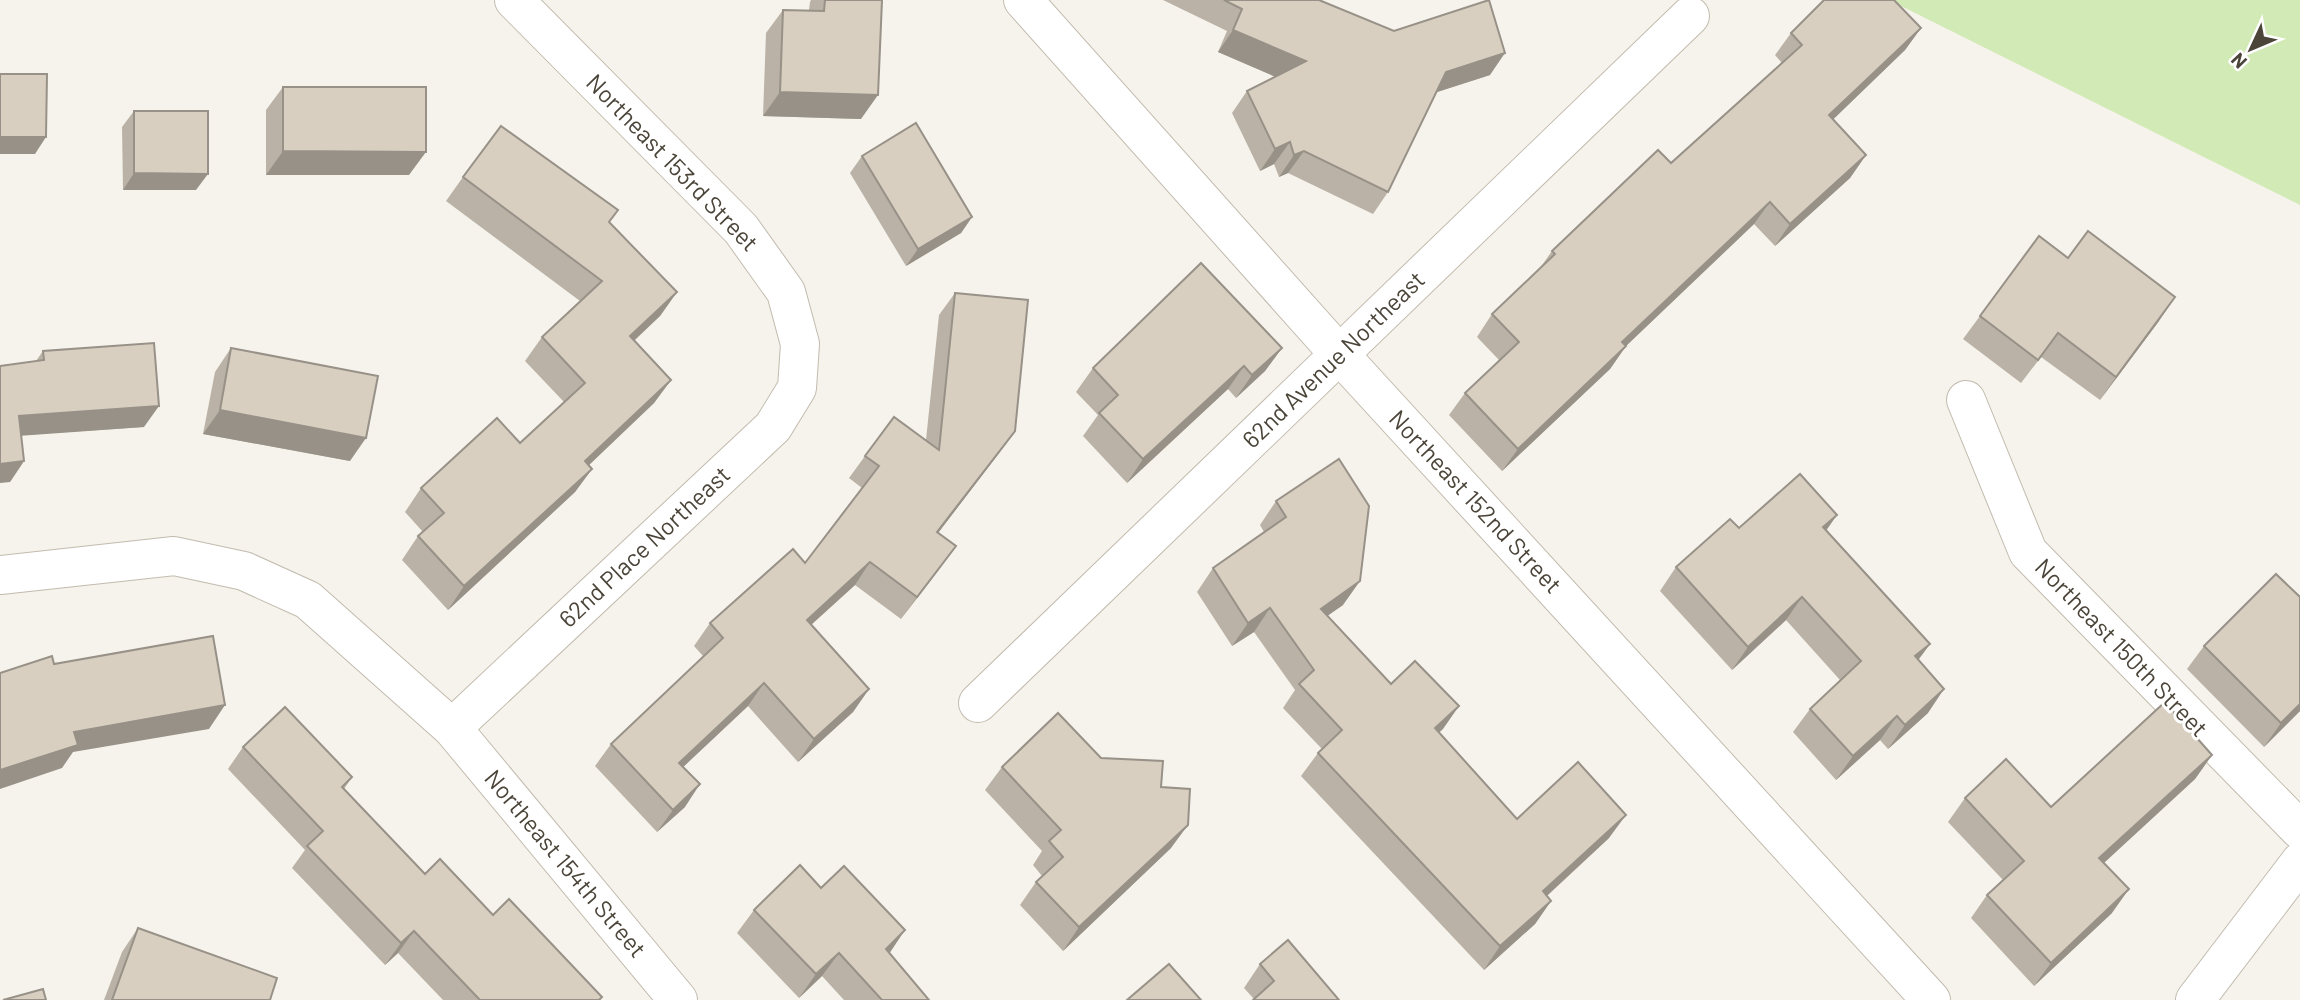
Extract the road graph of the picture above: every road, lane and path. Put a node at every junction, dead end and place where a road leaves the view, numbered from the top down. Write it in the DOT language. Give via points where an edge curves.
graph roads {
  1 [pos="514,0"];
  2 [pos="1023,0"];
  3 [pos="1689,16"];
  4 [pos="800,344"];
  5 [pos="1340,355"];
  6 [pos="1966,400"];
  7 [pos="0,575"];
  8 [pos="978,703"];
  9 [pos="452,728"];
  10 [pos="2300,830"];
  11 [pos="2300,862"];
  12 [pos="678,1000"];
  13 [pos="1931,1000"];
  14 [pos="2195,1000"];
  1 -- 4 [label="street, Northeast 153rd Street" via="741,229 786,292"];
  2 -- 5 [label="street, Northeast 152nd Street"];
  3 -- 5 [label="street, 62nd Avenue Northeast"];
  4 -- 9 [label="street, 62nd Place Northeast" via="797,388 773,427"];
  5 -- 8 [label="street, 62nd Avenue Northeast"];
  5 -- 13 [label="street, Northeast 152nd Street"];
  6 -- 10 [label="street, Northeast 150th Street" via="2028,552"];
  7 -- 9 [label="street, Northeast 154th Street" via="174,556 244,571 308,600"];
  9 -- 12 [label="street, Northeast 154th Street"];
  11 -- 14 [label="street"];
}
